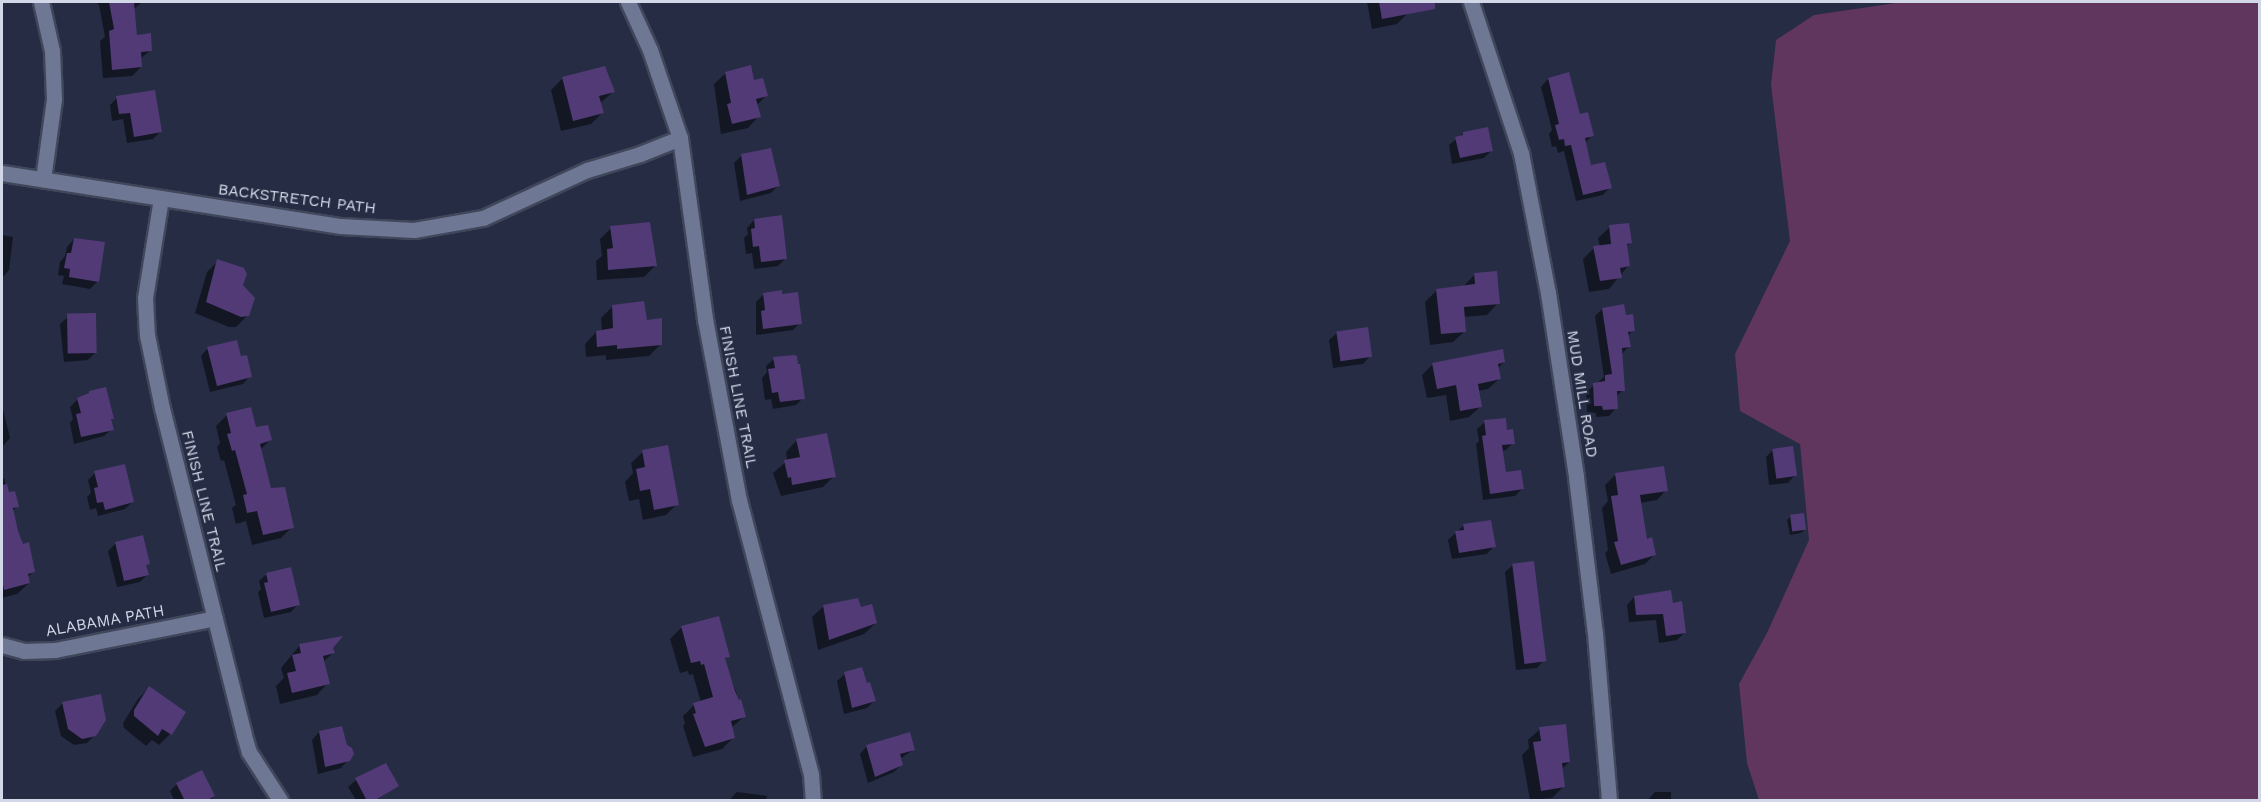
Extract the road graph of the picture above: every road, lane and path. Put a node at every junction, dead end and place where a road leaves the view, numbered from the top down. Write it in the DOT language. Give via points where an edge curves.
graph roads {
  1 [pos="41,2"];
  2 [pos="628,2"];
  3 [pos="1471,2"];
  4 [pos="680,138"];
  5 [pos="2,173"];
  6 [pos="43,179"];
  7 [pos="161,198"];
  8 [pos="215,618"];
  9 [pos="2,645"];
  10 [pos="280,801"];
  11 [pos="813,801"];
  12 [pos="1609,801"];
  1 -- 6 [label="street" via="52,51 54,99"];
  2 -- 4 [label="street, FINISH LINE TRAIL" via="650,50"];
  3 -- 12 [label="street, MUD MILL ROAD" via="1521,153 1548,293 1578,489"];
  4 -- 7 [label="street, BACKSTRETCH PATH" via="587,170 483,218 414,230 341,226"];
  4 -- 11 [label="street, FINISH LINE TRAIL" via="705,319 739,500 811,774"];
  5 -- 6 [label="street, BACKSTRETCH PATH"];
  6 -- 7 [label="street, BACKSTRETCH PATH"];
  7 -- 8 [label="street, FINISH LINE TRAIL" via="145,298 147,335"];
  8 -- 9 [label="street, ALABAMA PATH" via="55,650 24,651"];
  8 -- 10 [label="street, FINISH LINE TRAIL" via="249,752"];
}
